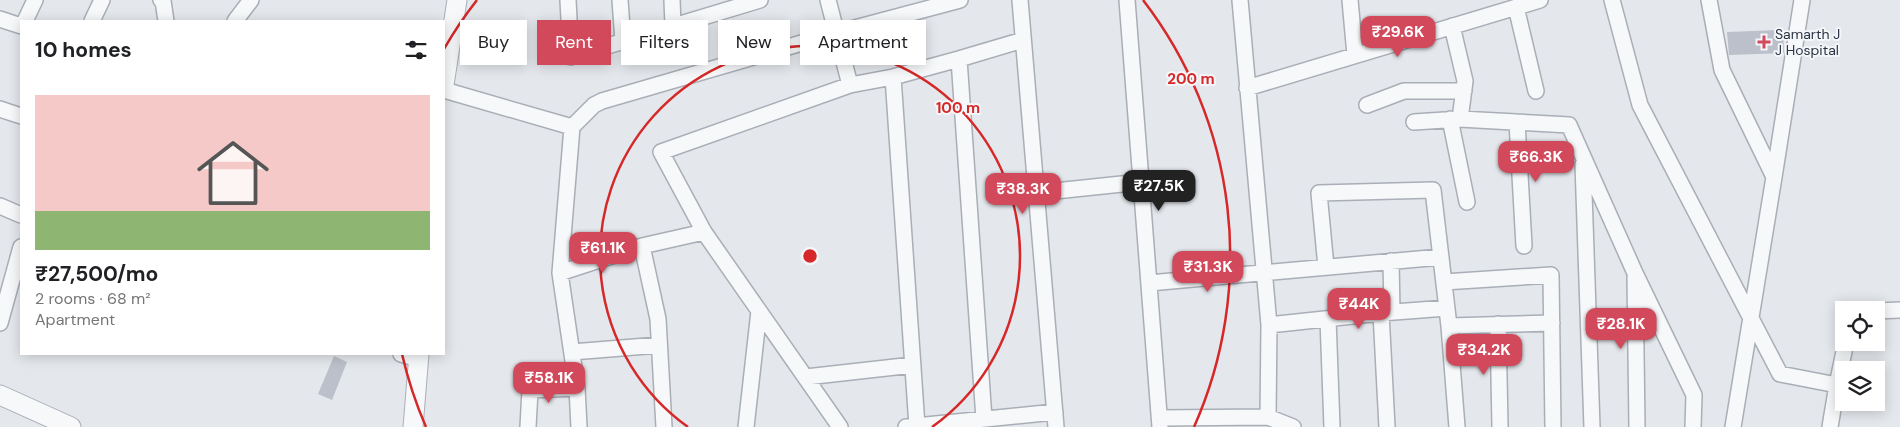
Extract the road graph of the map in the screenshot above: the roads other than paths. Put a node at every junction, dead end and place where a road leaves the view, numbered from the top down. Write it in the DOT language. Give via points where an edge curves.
graph roads {
  1 [pos="36,0"];
  2 [pos="102,0"];
  3 [pos="161,0"];
  4 [pos="251,0"];
  5 [pos="457,0"];
  6 [pos="568,0"];
  7 [pos="620,0"];
  8 [pos="672,0"];
  9 [pos="760,0"];
  10 [pos="828,0"];
  11 [pos="960,0"];
  12 [pos="1020,0"];
  13 [pos="1127,0"];
  14 [pos="1240,0"];
  15 [pos="1350,0"];
  16 [pos="1540,0"];
  17 [pos="1612,0"];
  18 [pos="1709,0"];
  19 [pos="1802,0"];
  20 [pos="719,6"];
  21 [pos="1516,7"];
  22 [pos="0,19"];
  23 [pos="26,20"];
  24 [pos="92,20"];
  25 [pos="166,20"];
  26 [pos="236,20"];
  27 [pos="621,20"];
  28 [pos="674,20"];
  29 [pos="688,20"];
  30 [pos="833,20"];
  31 [pos="885,20"];
  32 [pos="20,26"];
  33 [pos="1452,26"];
  34 [pos="1023,40"];
  35 [pos="621,43"];
  36 [pos="800,43"];
  37 [pos="1355,55"];
  38 [pos="959,59"];
  39 [pos="845,65"];
  40 [pos="893,77"];
  41 [pos="445,78"];
  42 [pos="850,85"];
  43 [pos="1247,88"];
  44 [pos="445,90"];
  45 [pos="1464,91"];
  46 [pos="1536,91"];
  47 [pos="1367,105"];
  48 [pos="0,109"];
  49 [pos="20,116"];
  50 [pos="1455,119"];
  51 [pos="1414,122"];
  52 [pos="1517,122"];
  53 [pos="572,126"];
  54 [pos="1583,155"];
  55 [pos="1774,177"];
  56 [pos="1141,182"];
  57 [pos="1036,192"];
  58 [pos="1467,202"];
  59 [pos="0,206"];
  60 [pos="20,214"];
  61 [pos="704,232"];
  62 [pos="642,246"];
  63 [pos="1524,246"];
  64 [pos="20,251"];
  65 [pos="1441,257"];
  66 [pos="1391,261"];
  67 [pos="1326,267"];
  68 [pos="1264,272"];
  69 [pos="560,273"];
  70 [pos="1635,273"];
  71 [pos="1444,282"];
  72 [pos="1149,283"];
  73 [pos="1447,308"];
  74 [pos="1900,310"];
  75 [pos="759,311"];
  76 [pos="1885,311"];
  77 [pos="1387,312"];
  78 [pos="1328,319"];
  79 [pos="1751,319"];
  80 [pos="0,323"];
  81 [pos="1552,323"];
  82 [pos="1498,324"];
  83 [pos="1269,325"];
  84 [pos="1449,326"];
  85 [pos="659,345"];
  86 [pos="572,352"];
  87 [pos="413,355"];
  88 [pos="913,365"];
  89 [pos="806,378"];
  90 [pos="1835,384"];
  91 [pos="577,388"];
  92 [pos="0,395"];
  93 [pos="1835,401"];
  94 [pos="1268,417"];
  95 [pos="984,419"];
  96 [pos="1056,419"];
  97 [pos="1160,423"];
  98 [pos="911,426"];
  99 [pos="71,427"];
  100 [pos="413,427"];
  101 [pos="528,427"];
  102 [pos="579,427"];
  103 [pos="664,427"];
  104 [pos="746,427"];
  105 [pos="840,427"];
  106 [pos="1293,427"];
  107 [pos="1332,427"];
  108 [pos="1387,427"];
  109 [pos="1457,427"];
  110 [pos="1500,427"];
  111 [pos="1553,427"];
  112 [pos="1592,427"];
  113 [pos="1637,427"];
  114 [pos="1693,427"];
  115 [pos="1733,427"];
  116 [pos="1830,427"];
  1 -- 23 [label="street"];
  2 -- 24 [label="street"];
  3 -- 25 [label="street"];
  4 -- 26 [label="street"];
  5 -- 41 [label="street"];
  6 -- 35 [label="street" via="571,57"];
  7 -- 27 [label="street"];
  8 -- 28 [label="street"];
  9 -- 20 [label="street"];
  10 -- 30 [label="street"];
  11 -- 31 [label="street"];
  12 -- 34 [label="street"];
  13 -- 56 [label="street"];
  14 -- 43 [label="street"];
  15 -- 37 [label="street"];
  16 -- 21 [label="street"];
  17 -- 79 [label="street" via="1640,105"];
  18 -- 55 [label="street" via="1722,70"];
  19 -- 55 [label="street"];
  20 -- 29 [label="street"];
  21 -- 33 [label="street"];
  21 -- 46 [label="street"];
  22 -- 32 [label="street"];
  33 -- 37 [label="street"];
  33 -- 45 [label="street" via="1466,81"];
  34 -- 38 [label="street"];
  34 -- 57 [label="street"];
  36 -- 53 [label="street" via="598,102"];
  37 -- 43 [label="street"];
  38 -- 40 [label="street"];
  38 -- 95 [label="street"];
  39 -- 42 [label="street"];
  40 -- 42 [label="street"];
  40 -- 88 [label="street"];
  42 -- 61 [label="street" via="661,152"];
  43 -- 68 [label="street"];
  44 -- 53 [label="street"];
  45 -- 47 [label="street" via="1404,91"];
  45 -- 50 [label="street"];
  48 -- 49 [label="street"];
  50 -- 51 [label="street"];
  50 -- 52 [label="street"];
  50 -- 58 [label="street"];
  52 -- 54 [label="street" via="1569,125"];
  52 -- 63 [label="street"];
  53 -- 69 [label="street"];
  54 -- 70 [label="street"];
  54 -- 112 [label="street"];
  55 -- 79 [label="street"];
  56 -- 57 [label="street"];
  56 -- 72 [label="street"];
  57 -- 96 [label="street"];
  59 -- 60 [label="street"];
  61 -- 62 [label="street"];
  61 -- 75 [label="street"];
  62 -- 69 [label="street"];
  62 -- 85 [label="street" via="658,319"];
  64 -- 80 [label="street"];
  65 -- 66 [label="street"];
  65 -- 67 [label="street" via="1433,190 1319,194"];
  65 -- 71 [label="street"];
  66 -- 67 [label="street"];
  66 -- 77 [label="street"];
  67 -- 68 [label="street"];
  68 -- 72 [label="street"];
  68 -- 83 [label="street"];
  69 -- 86 [label="street"];
  70 -- 113 [label="street"];
  70 -- 114 [label="street" via="1694,395"];
  71 -- 73 [label="street"];
  71 -- 81 [label="street" via="1551,275"];
  72 -- 97 [label="street"];
  73 -- 77 [label="street"];
  73 -- 84 [label="street"];
  74 -- 76 [label="street"];
  75 -- 89 [label="street"];
  75 -- 104 [label="street"];
  77 -- 78 [label="street"];
  77 -- 108 [label="street"];
  78 -- 83 [label="street"];
  78 -- 107 [label="street"];
  79 -- 90 [label="street" via="1780,374"];
  79 -- 115 [label="street"];
  81 -- 82 [label="street"];
  81 -- 111 [label="street"];
  82 -- 84 [label="street"];
  82 -- 110 [label="street"];
  83 -- 94 [label="street"];
  84 -- 109 [label="street"];
  85 -- 86 [label="street"];
  85 -- 103 [label="street"];
  86 -- 91 [label="street"];
  87 -- 100 [label="street"];
  88 -- 89 [label="street"];
  88 -- 98 [label="street"];
  89 -- 105 [label="street"];
  91 -- 101 [label="street" via="530,390"];
  91 -- 102 [label="street"];
  92 -- 99 [label="street"];
  93 -- 116 [label="street"];
  94 -- 97 [label="street"];
  94 -- 106 [label="street"];
  95 -- 96 [label="street"];
  95 -- 98 [label="street"];
}
